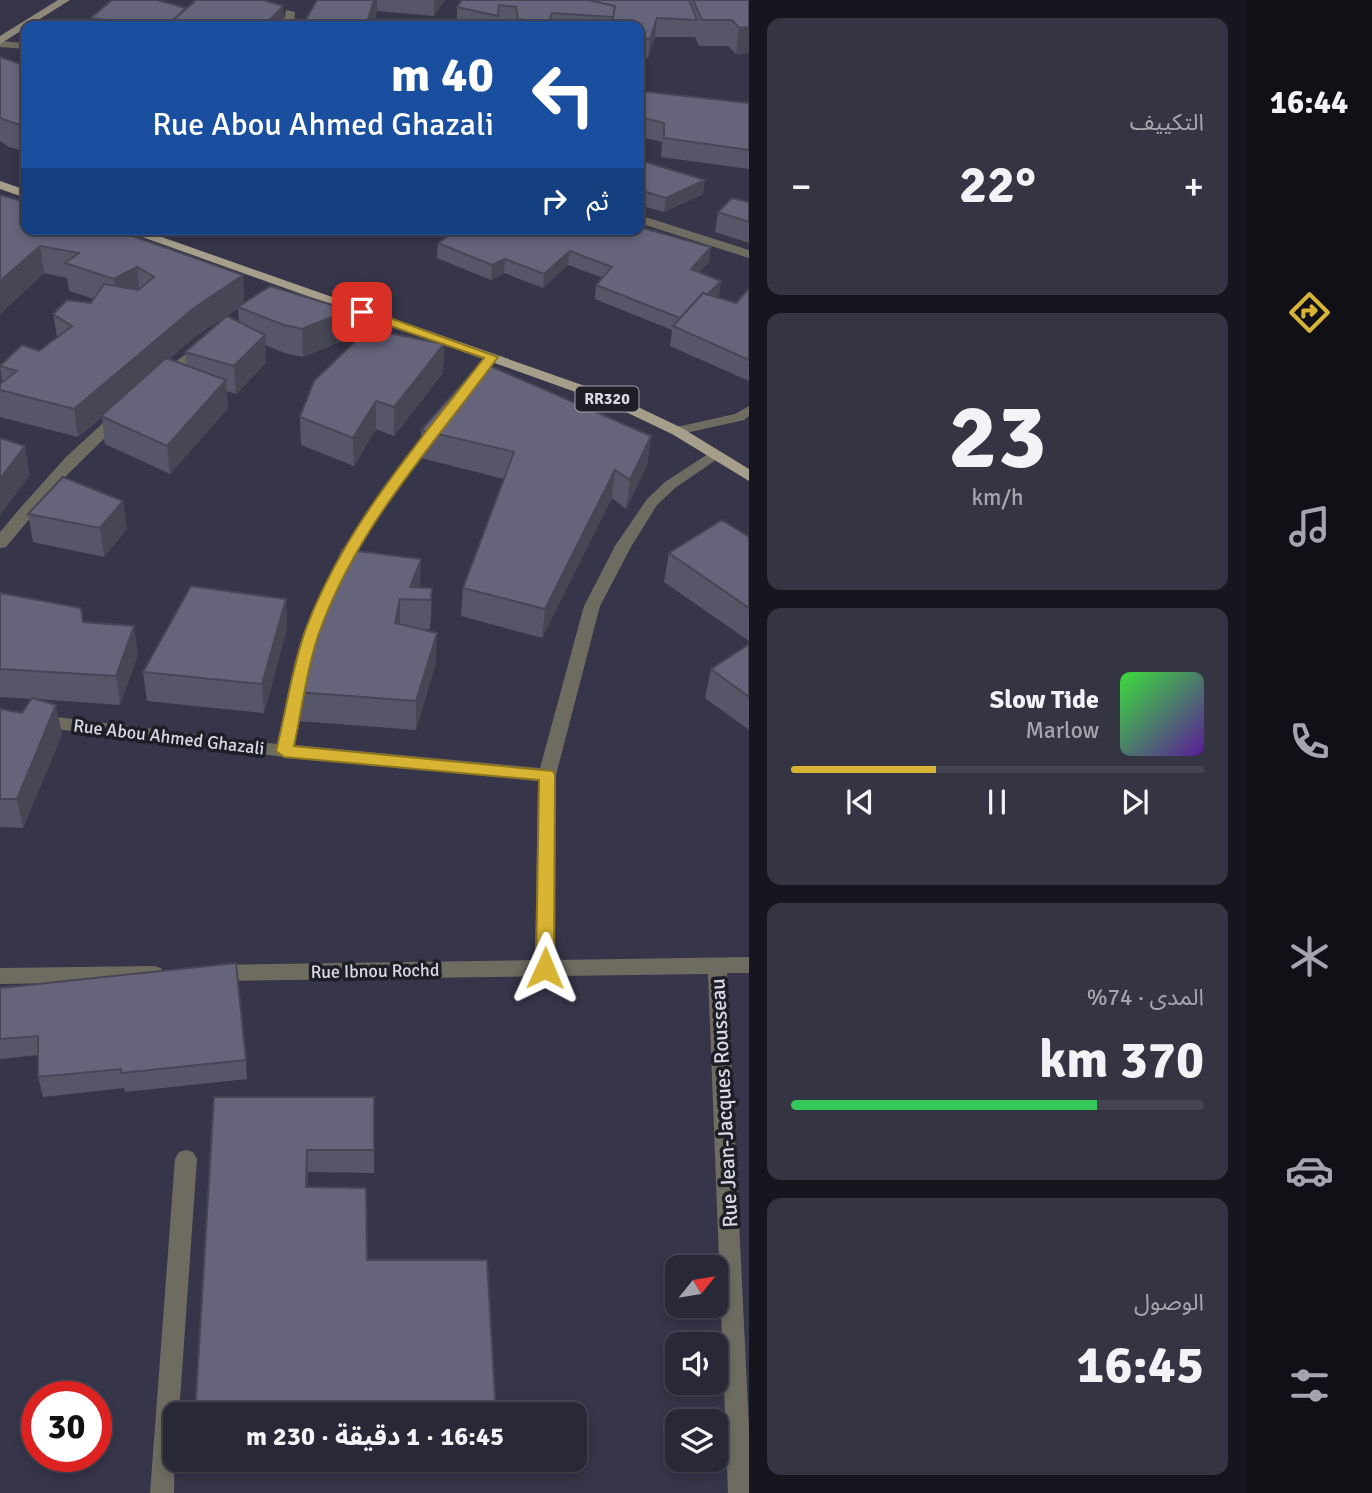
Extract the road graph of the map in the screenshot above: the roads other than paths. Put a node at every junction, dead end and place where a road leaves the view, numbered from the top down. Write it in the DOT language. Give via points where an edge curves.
graph roads {
  1 [pos="65,0"];
  2 [pos="290,12"];
  3 [pos="32,21"];
  4 [pos="289,21"];
  5 [pos="21,28"];
  6 [pos="0,42"];
  7 [pos="21,45"];
  8 [pos="0,185"];
  9 [pos="21,192"];
  10 [pos="644,221"];
  11 [pos="141,235"];
  12 [pos="749,254"];
  13 [pos="213,338"];
  14 [pos="152,387"];
  15 [pos="132,404"];
  16 [pos="449,411"];
  17 [pos="749,411"];
  18 [pos="677,431"];
  19 [pos="716,455"];
  20 [pos="749,476"];
  21 [pos="0,543"];
  22 [pos="0,716"];
  23 [pos="284,751"];
  24 [pos="547,775"];
  25 [pos="717,965"];
  26 [pos="749,965"];
  27 [pos="545,968"];
  28 [pos="196,973"];
  29 [pos="168,974"];
  30 [pos="0,976"];
  31 [pos="186,1159"];
  32 [pos="162,1493"];
  33 [pos="740,1493"];
  1 -- 3 [label="main road"];
  2 -- 4 [label="street"];
  5 -- 6 [label="main road"];
  6 -- 7 [label="street"];
  8 -- 9 [label="main road"];
  10 -- 12 [label="street"];
  11 -- 18 [label="main road, RR320" via="487,362 614,401"];
  13 -- 14 [label="street"];
  15 -- 21 [label="street" via="30,505"];
  16 -- 23 [label="street" via="352,545 314,627"];
  17 -- 18 [label="lane"];
  18 -- 19 [label="main road, RR320"];
  19 -- 20 [label="main road, RR320"];
  19 -- 24 [label="street" via="652,502 623,546 592,606"];
  22 -- 23 [label="street, Rue Abou Ahmed Ghazali"];
  23 -- 24 [label="street, Rue Abou Ahmed Ghazali"];
  24 -- 27 [label="street"];
  25 -- 26 [label="street, Rue Ibnou Rochd"];
  25 -- 27 [label="street, Rue Ibnou Rochd"];
  25 -- 33 [label="street, Rue Jean-Jacques Rousseau"];
  27 -- 28 [label="street, Rue Ibnou Rochd"];
  29 -- 30 [label="street"];
  31 -- 32 [label="street"];
}
